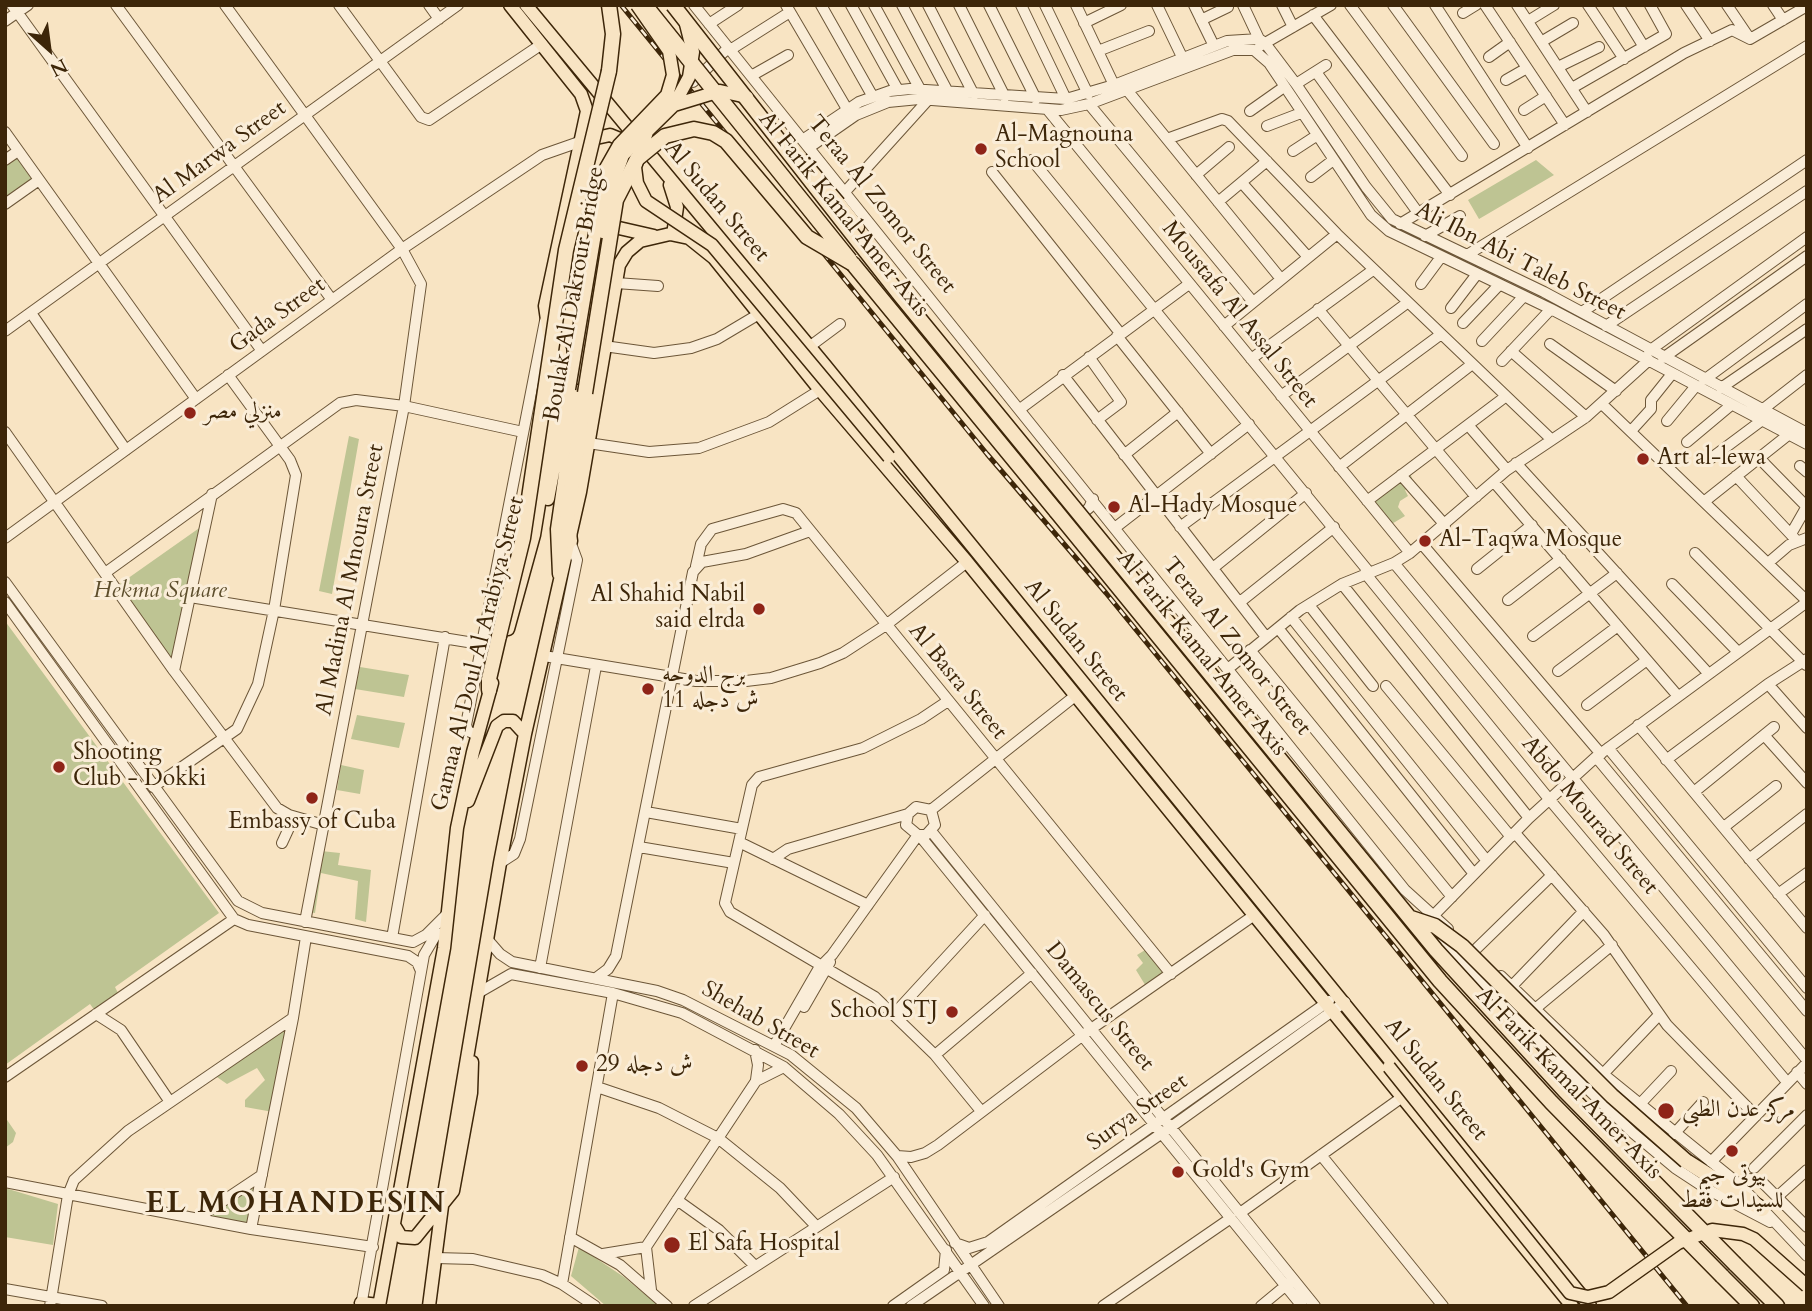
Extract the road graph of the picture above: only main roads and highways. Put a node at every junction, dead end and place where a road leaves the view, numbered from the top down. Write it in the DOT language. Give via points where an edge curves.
graph roads {
  1 [pos="510,5"];
  2 [pos="526,5"];
  3 [pos="609,5"];
  4 [pos="637,5"];
  5 [pos="645,5"];
  6 [pos="674,5"];
  7 [pos="674,105"];
  8 [pos="648,128"];
  9 [pos="582,141"];
  10 [pos="650,156"];
  11 [pos="665,174"];
  12 [pos="567,192"];
  13 [pos="697,213"];
  14 [pos="858,227"];
  15 [pos="676,235"];
  16 [pos="654,236"];
  17 [pos="853,264"];
  18 [pos="577,391"];
  19 [pos="917,479"];
  20 [pos="534,535"];
  21 [pos="570,541"];
  22 [pos="560,578"];
  23 [pos="489,690"];
  24 [pos="1080,692"];
  25 [pos="525,734"];
  26 [pos="457,828"];
  27 [pos="1410,918"];
  28 [pos="1374,1036"];
  29 [pos="442,1206"];
  30 [pos="1762,1209"];
  31 [pos="394,1225"];
  32 [pos="1807,1286"];
  33 [pos="361,1305"];
  34 [pos="379,1306"];
  35 [pos="429,1306"];
  36 [pos="1572,1306"];
  37 [pos="1590,1306"];
  38 [pos="1752,1306"];
  39 [pos="1777,1306"];
  1 -- 9 [label="main road" via="584,100"];
  2 -- 10 [label="main road, Al Sudan Street"];
  3 -- 23 [label="highway, bridge" via="613,34 609,71 566,250 525,525"];
  4 -- 18 [label="main road, Boulak Al Dakrour Bridge, bridge" via="669,51 673,75 667,95 619,145 607,168"];
  5 -- 17 [label="highway, Al Farik Kamal Amer Axis, bridge"];
  6 -- 7 [label="main road, Boulak Al Dakrour Bridge, bridge" via="686,23 693,52 689,77"];
  6 -- 27 [label="highway, Al Farik Kamal Amer Axis, bridge" via="900,295"];
  7 -- 8 [label="main road, Boulak Al Dakrour Bridge, bridge"];
  7 -- 14 [label="main road, bridge" via="719,90 746,97 841,198"];
  8 -- 18 [label="main road, Boulak Al Dakrour Bridge, bridge" via="623,155 613,183"];
  8 -- 19 [label="main road, bridge" via="635,167 646,201 712,245 889,457"];
  9 -- 10 [label="main road" via="610,135"];
  9 -- 12 [label="main road"];
  10 -- 11 [label="main road, Al Sudan Street"];
  11 -- 13 [label="main road, Al Sudan Street"];
  11 -- 15 [label="main road" via="678,217"];
  12 -- 16 [label="main road" via="597,223"];
  12 -- 20 [label="main road, Gamaa Al Doul Al Arabiya Street" via="545,321 562,358"];
  13 -- 15 [label="main road" via="684,220"];
  13 -- 19 [label="main road, Al Sudan Street"];
  15 -- 16 [label="main road"];
  15 -- 24 [label="main road, Al Sudan Street" via="714,258 820,390"];
  16 -- 21 [label="main road" via="627,251 619,265"];
  17 -- 18 [label="highway, bridge" via="807,237 726,141 694,129 665,136 637,159 615,200"];
  17 -- 38 [label="highway, Al Farik Kamal Amer Axis, bridge" via="1440,981 1542,1093"];
  18 -- 20 [label="main road, Boulak Al Dakrour Bridge" via="544,521"];
  18 -- 21 [label="highway" via="567,518"];
  18 -- 22 [label="main road, Boulak Al Dakrour Bridge" via="557,529"];
  19 -- 24 [label="main road, Al Sudan Street"];
  20 -- 23 [label="main road, Gamaa Al Doul Al Arabiya Street"];
  21 -- 22 [label="main road"];
  22 -- 25 [label="main road" via="549,657"];
  23 -- 26 [label="main road, Gamaa Al Doul Al Arabiya Street"];
  24 -- 28 [label="main road, Al Sudan Street"];
  24 -- 36 [label="main road, Al Sudan Street" via="1253,916"];
  25 -- 26 [label="main road" via="513,721 497,726"];
  25 -- 29 [label="main road"];
  26 -- 31 [label="main road, Gamaa Al Doul Al Arabiya Street" via="446,927"];
  27 -- 30 [label="highway, bridge" via="1435,926 1462,946 1612,1096 1686,1161"];
  27 -- 39 [label="highway, Al Farik Kamal Amer Axis, bridge" via="1555,1081"];
  28 -- 32 [label="main road, bridge" via="1389,1067 1570,1293 1588,1297 1609,1293 1678,1243 1712,1230 1754,1240"];
  28 -- 37 [label="main road, Al Sudan Street"];
  29 -- 31 [label="main road" via="415,1238 401,1237"];
  29 -- 35 [label="main road"];
  31 -- 34 [label="main road, Gamaa Al Doul Al Arabiya Street"];
  33 -- 34 [label="main road"];
}
